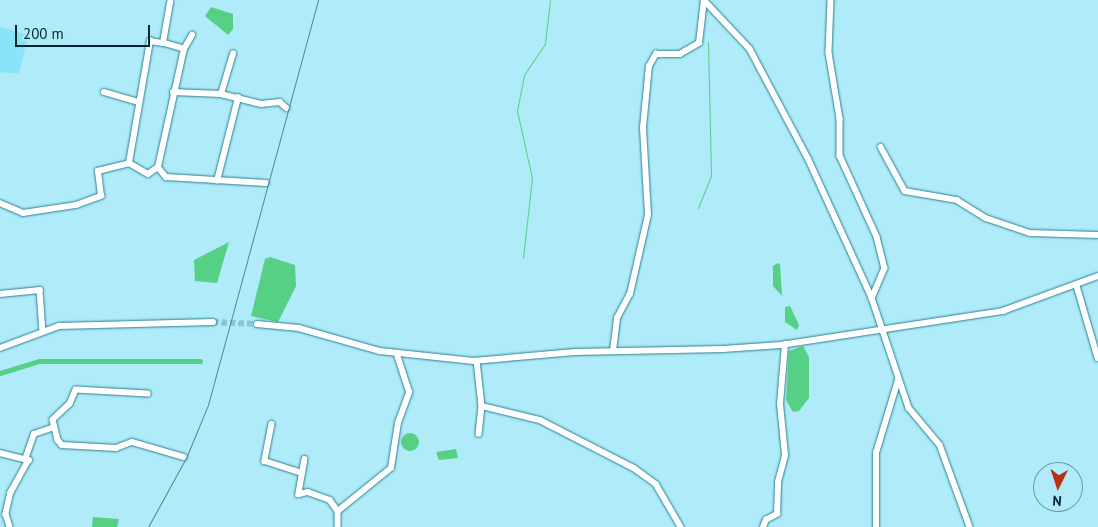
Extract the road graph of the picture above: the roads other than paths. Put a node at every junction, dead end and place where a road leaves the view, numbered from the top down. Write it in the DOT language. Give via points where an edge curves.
graph roads {
  1 [pos="704,0"];
  2 [pos="830,0"];
  3 [pos="170,3"];
  4 [pos="192,35"];
  5 [pos="163,43"];
  6 [pos="184,50"];
  7 [pos="233,54"];
  8 [pos="104,92"];
  9 [pos="173,92"];
  10 [pos="222,94"];
  11 [pos="238,98"];
  12 [pos="139,102"];
  13 [pos="287,108"];
  14 [pos="881,147"];
  15 [pos="128,163"];
  16 [pos="158,167"];
  17 [pos="217,181"];
  18 [pos="266,183"];
  19 [pos="0,203"];
  20 [pos="1098,235"];
  21 [pos="1098,276"];
  22 [pos="1076,286"];
  23 [pos="0,294"];
  24 [pos="872,298"];
  25 [pos="213,322"];
  26 [pos="256,324"];
  27 [pos="42,330"];
  28 [pos="881,331"];
  29 [pos="785,344"];
  30 [pos="0,348"];
  31 [pos="613,351"];
  32 [pos="396,354"];
  33 [pos="1098,358"];
  34 [pos="477,361"];
  35 [pos="898,380"];
  36 [pos="148,394"];
  37 [pos="482,406"];
  38 [pos="272,424"];
  39 [pos="54,427"];
  40 [pos="479,434"];
  41 [pos="0,453"];
  42 [pos="26,457"];
  43 [pos="184,457"];
  44 [pos="305,459"];
  45 [pos="302,473"];
  46 [pos="338,511"];
  47 [pos="3,515"];
  48 [pos="10,527"];
  49 [pos="338,527"];
  50 [pos="681,527"];
  51 [pos="763,527"];
  52 [pos="876,527"];
  53 [pos="970,527"];
  1 -- 24 [label="street" via="750,49 808,158"];
  1 -- 31 [label="street" via="699,43 680,54 656,54 651,60 644,135 648,215 630,294 617,318"];
  2 -- 24 [label="street" via="830,53 840,119 840,156 877,237 885,268"];
  3 -- 5 [label="street"];
  4 -- 6 [label="street"];
  5 -- 6 [label="street"];
  5 -- 12 [label="street" via="150,42"];
  6 -- 9 [label="street"];
  7 -- 10 [label="street"];
  8 -- 12 [label="street"];
  9 -- 10 [label="street"];
  9 -- 16 [label="street"];
  10 -- 11 [label="street"];
  11 -- 13 [label="street" via="280,102"];
  11 -- 17 [label="street"];
  12 -- 15 [label="street"];
  14 -- 20 [label="street" via="905,191 957,200 1030,233"];
  15 -- 16 [label="street" via="148,174"];
  15 -- 19 [label="street" via="98,171 101,196 76,204 23,213"];
  16 -- 17 [label="street" via="166,177"];
  17 -- 18 [label="street"];
  21 -- 22 [label="street"];
  22 -- 28 [label="street" via="1003,311"];
  22 -- 33 [label="street"];
  23 -- 27 [label="street" via="40,290"];
  24 -- 28 [label="street"];
  25 -- 27 [label="street"];
  26 -- 32 [label="street" via="299,328"];
  27 -- 30 [label="street"];
  28 -- 29 [label="street"];
  28 -- 35 [label="street"];
  29 -- 31 [label="street"];
  29 -- 51 [label="street" via="780,404 785,455 778,482 777,514"];
  31 -- 34 [label="street"];
  32 -- 34 [label="street"];
  32 -- 46 [label="street" via="409,392 398,423 391,468"];
  34 -- 37 [label="street"];
  35 -- 52 [label="street" via="876,453"];
  35 -- 53 [label="street" via="909,408 944,452"];
  36 -- 39 [label="street" via="76,390 70,404 56,414"];
  37 -- 40 [label="street"];
  37 -- 50 [label="street" via="540,420 634,468 656,484"];
  38 -- 45 [label="street" via="265,461"];
  39 -- 42 [label="street" via="34,434"];
  39 -- 43 [label="street" via="62,444 116,448 132,442"];
  41 -- 42 [label="street"];
  42 -- 47 [label="street" via="27,464 11,492"];
  44 -- 45 [label="street"];
  45 -- 46 [label="street" via="299,494 324,496"];
  46 -- 49 [label="street"];
  47 -- 48 [label="street"];
}
